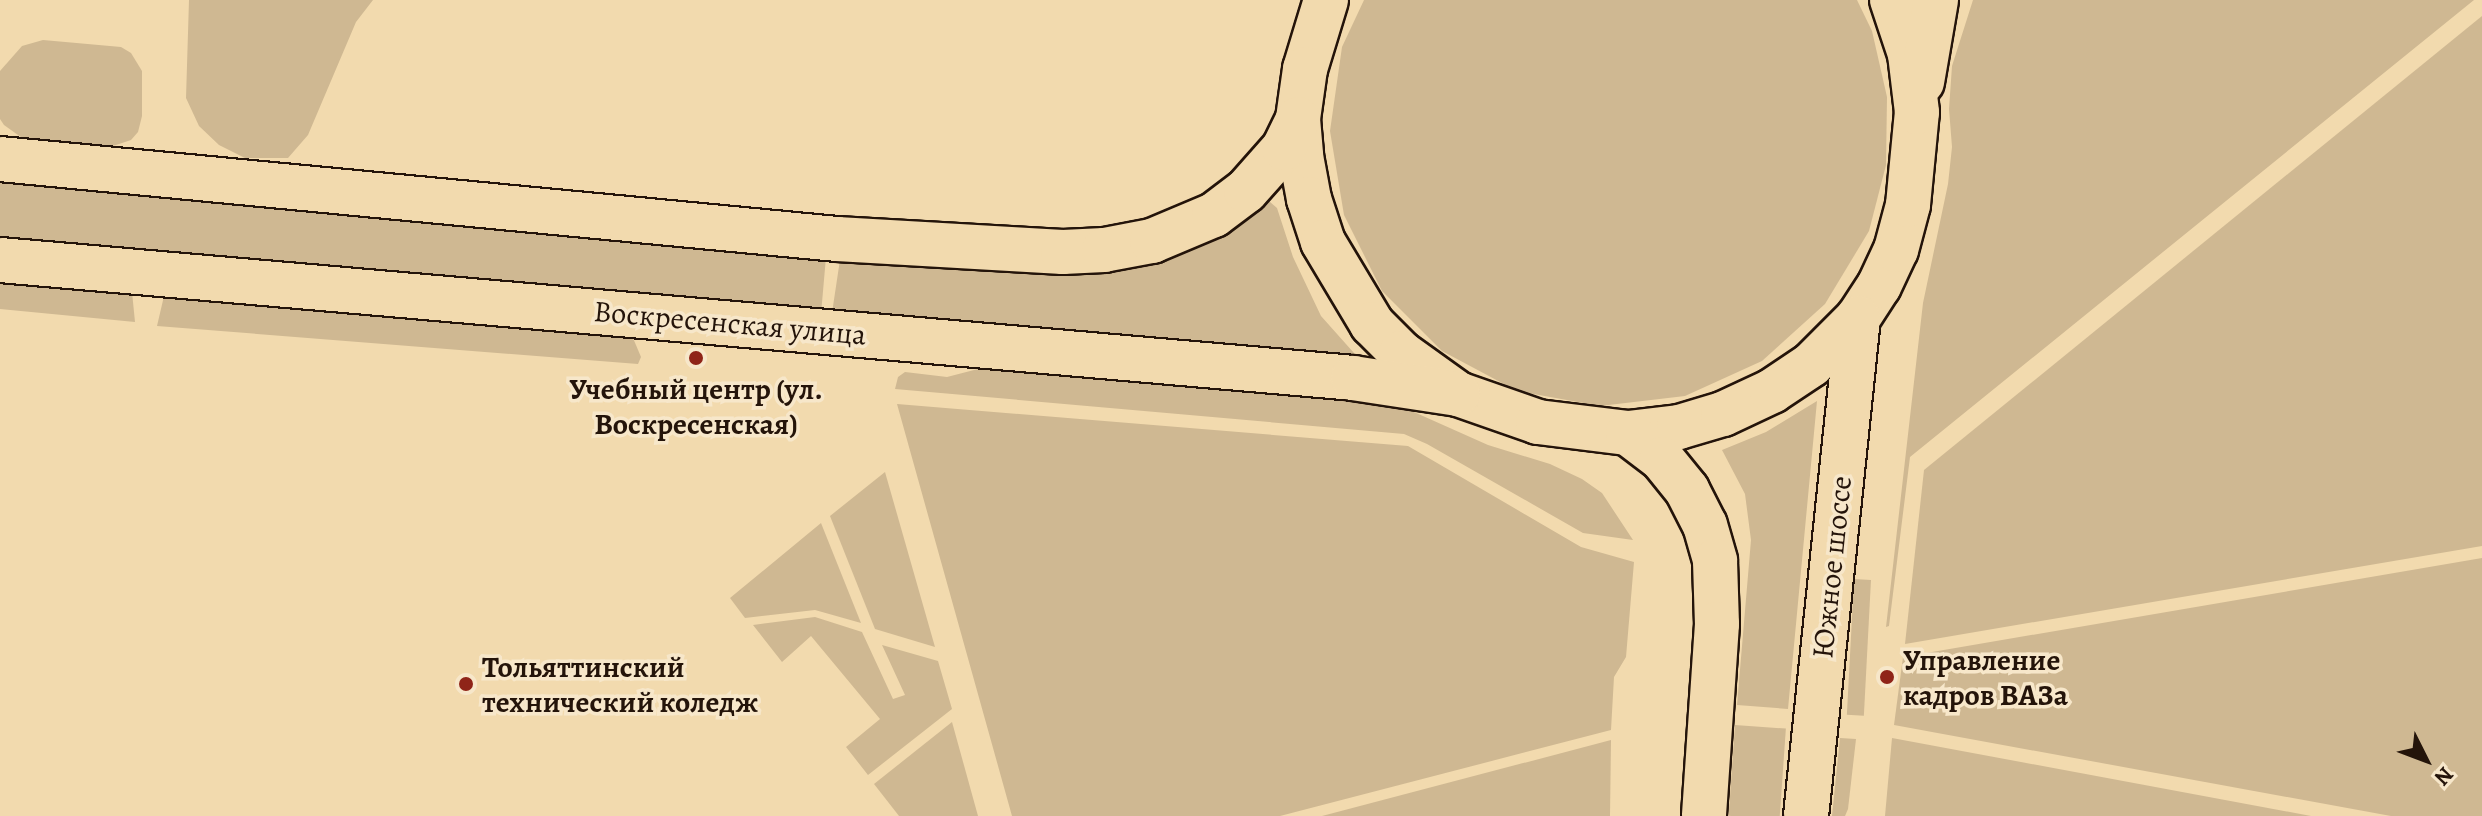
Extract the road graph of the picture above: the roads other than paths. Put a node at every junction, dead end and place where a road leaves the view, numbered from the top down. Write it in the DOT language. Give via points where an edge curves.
graph roads {
  1 [pos="1326,0"];
  2 [pos="1892,0"];
  3 [pos="1936,0"];
  4 [pos="1917,112"];
  5 [pos="1298,119"];
  6 [pos="0,159"];
  7 [pos="0,260"];
  8 [pos="1858,318"];
  9 [pos="1458,394"];
  10 [pos="1628,433"];
  11 [pos="1704,816"];
  12 [pos="1806,816"];
  1 -- 5 [label="main road" via="1305,69"];
  2 -- 4 [label="main road" via="1910,54"];
  3 -- 4 [label="main road"];
  4 -- 8 [label="main road" via="1908,205 1896,250"];
  5 -- 6 [label="main road" via="1284,148 1246,191 1214,215 1152,241 1063,252 837,239"];
  5 -- 9 [label="main road" via="1309,199 1323,242 1346,285 1372,324 1401,353"];
  7 -- 9 [label="main road, Воскресенская улица" via="1353,378"];
  8 -- 10 [label="main road" via="1811,365 1772,391 1679,427"];
  8 -- 12 [label="main road, Южное шоссе"];
  9 -- 10 [label="main road" via="1538,422"];
  10 -- 11 [label="main road" via="1662,459 1687,490 1715,561 1717,624"];
}
